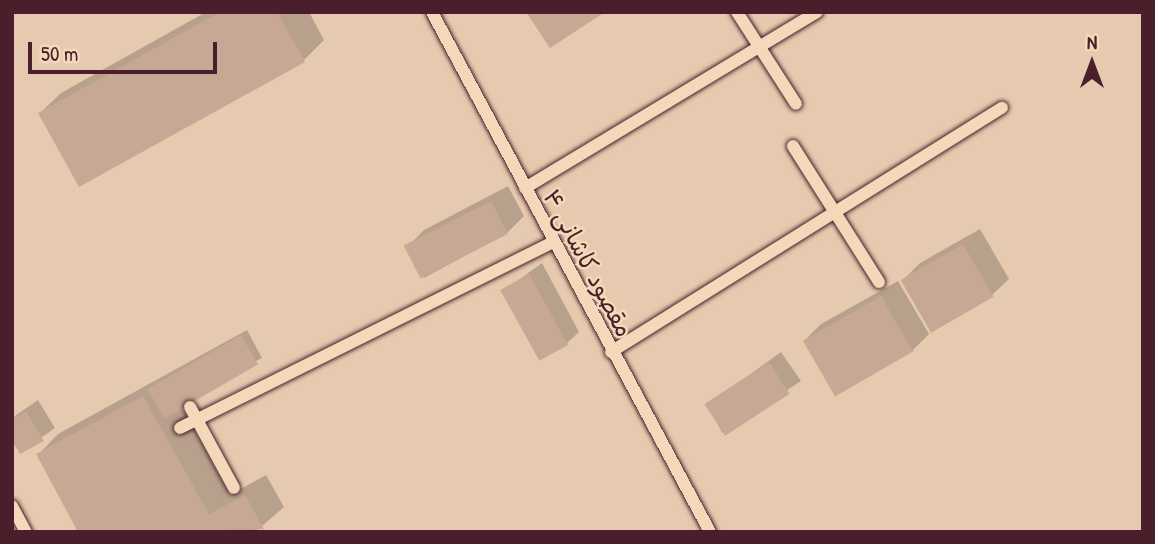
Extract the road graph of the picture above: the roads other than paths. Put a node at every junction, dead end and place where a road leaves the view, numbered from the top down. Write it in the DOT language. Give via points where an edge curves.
graph roads {
  1 [pos="432,12"];
  2 [pos="737,12"];
  3 [pos="817,12"];
  4 [pos="758,46"];
  5 [pos="796,104"];
  6 [pos="1002,108"];
  7 [pos="793,146"];
  8 [pos="525,188"];
  9 [pos="835,213"];
  10 [pos="553,242"];
  11 [pos="879,282"];
  12 [pos="611,352"];
  13 [pos="190,407"];
  14 [pos="196,420"];
  15 [pos="180,428"];
  16 [pos="234,488"];
  17 [pos="12,506"];
  18 [pos="26,532"];
  19 [pos="710,532"];
  1 -- 8 [label="lane, مقصود کاشانی ۴"];
  2 -- 4 [label="lane"];
  3 -- 4 [label="lane"];
  4 -- 5 [label="lane"];
  4 -- 8 [label="lane"];
  6 -- 9 [label="lane"];
  7 -- 9 [label="lane"];
  8 -- 10 [label="lane, مقصود کاشانی ۴"];
  9 -- 11 [label="lane"];
  9 -- 12 [label="lane"];
  10 -- 12 [label="lane, مقصود کاشانی ۴"];
  10 -- 14 [label="lane"];
  12 -- 19 [label="lane, مقصود کاشانی ۴"];
  13 -- 14 [label="lane"];
  14 -- 15 [label="lane"];
  14 -- 16 [label="lane"];
  17 -- 18 [label="lane"];
}
